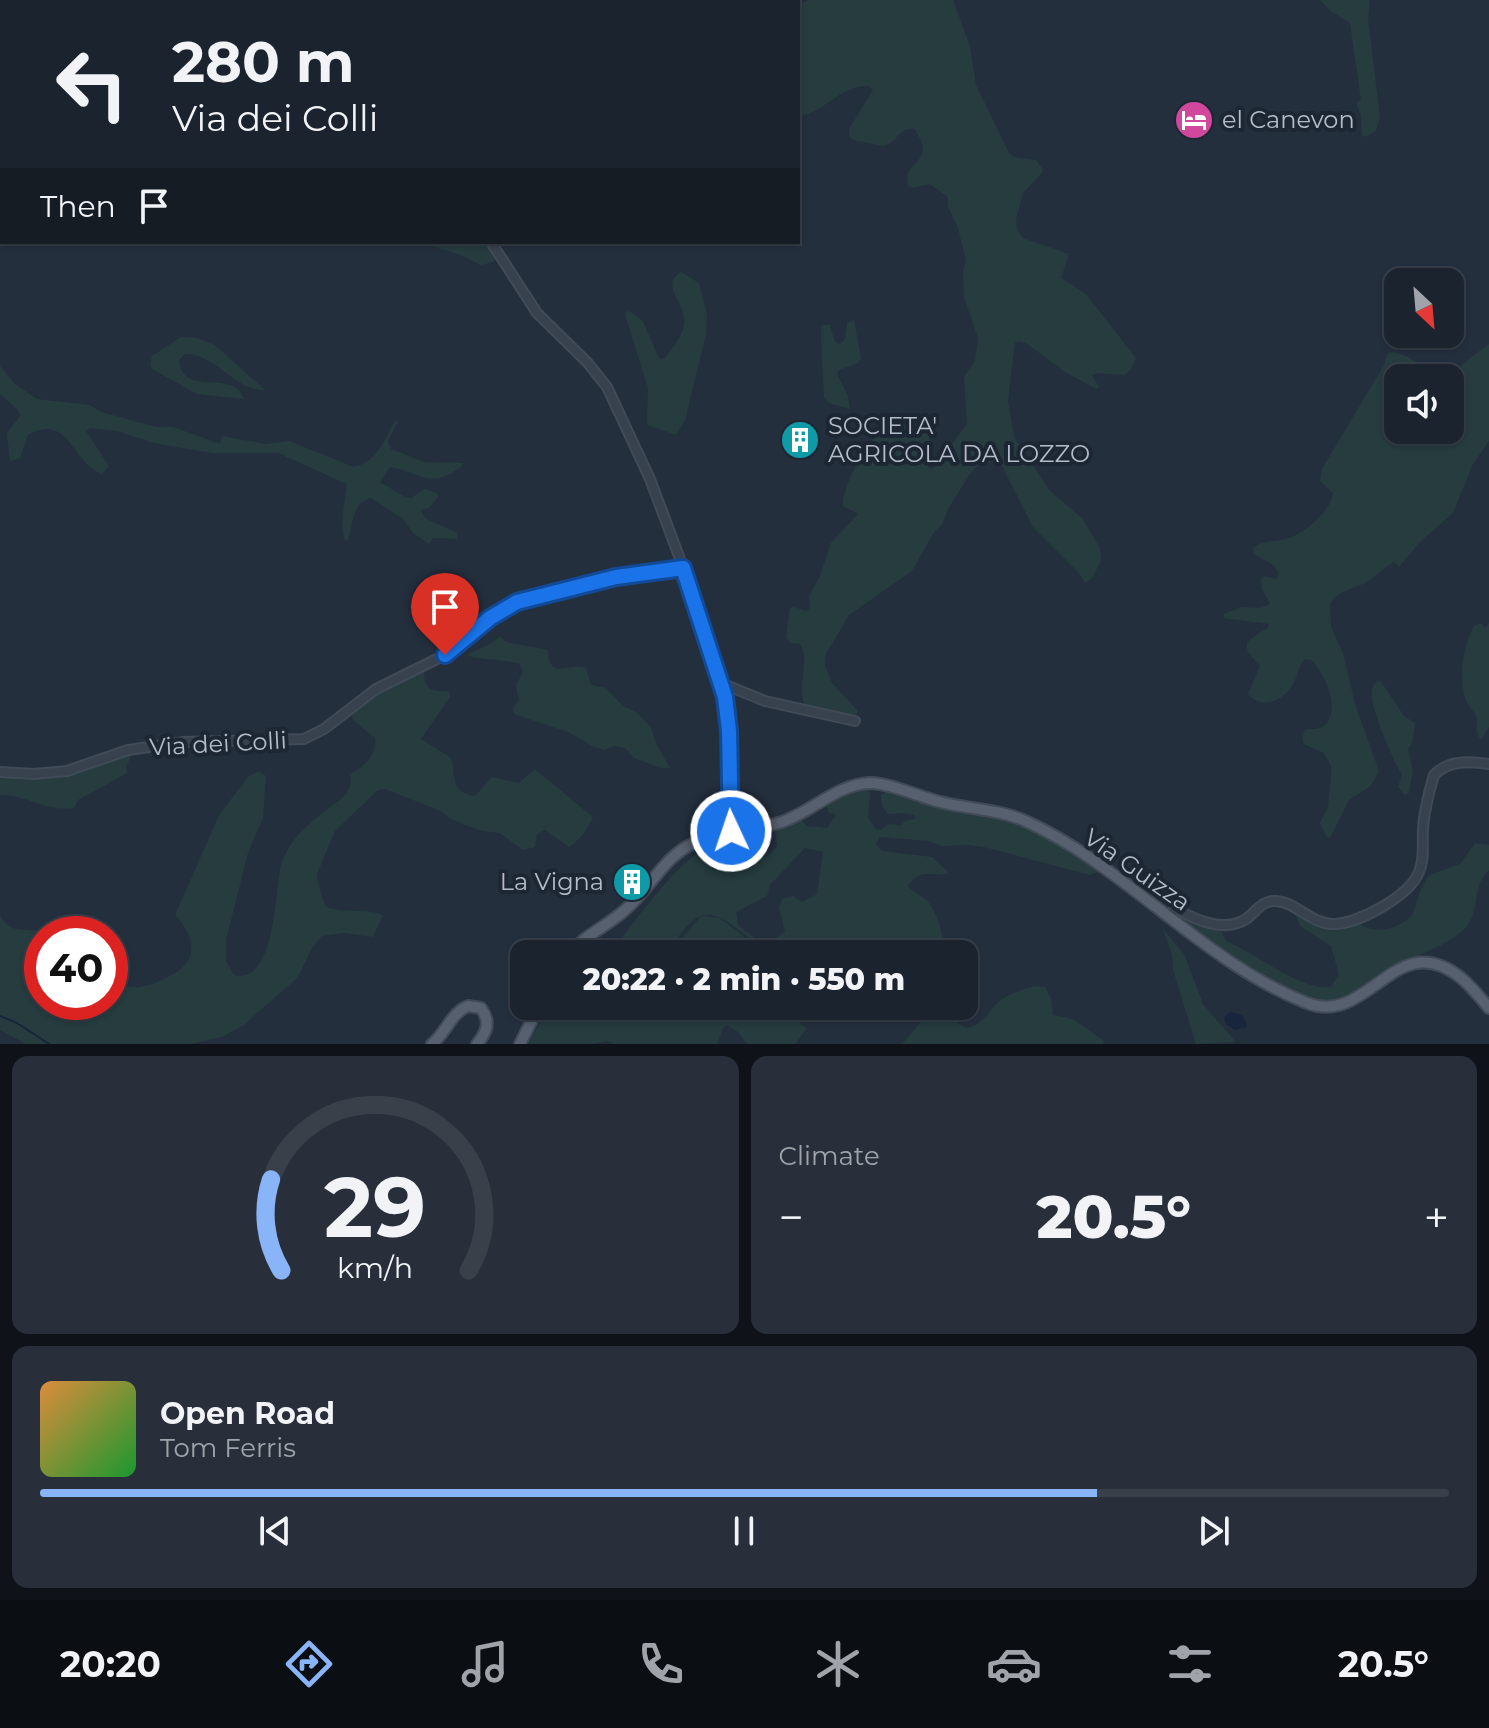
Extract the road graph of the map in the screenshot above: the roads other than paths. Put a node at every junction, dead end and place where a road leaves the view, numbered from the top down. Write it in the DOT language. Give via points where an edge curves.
graph roads {
  1 [pos="492,244"];
  2 [pos="683,568"];
  3 [pos="721,683"];
  4 [pos="855,721"];
  5 [pos="1489,764"];
  6 [pos="0,772"];
  7 [pos="731,831"];
  8 [pos="1165,915"];
  9 [pos="582,940"];
  10 [pos="1489,1008"];
  11 [pos="532,1020"];
  12 [pos="432,1044"];
  13 [pos="477,1044"];
  14 [pos="520,1044"];
  1 -- 2 [label="street" via="537,313 607,387 650,479"];
  2 -- 3 [label="street"];
  2 -- 6 [label="street, Via dei Colli" via="616,577 517,602 445,655 376,689 304,739 184,742 128,750 67,771"];
  3 -- 4 [label="street" via="765,701"];
  3 -- 7 [label="street" via="729,731"];
  5 -- 8 [label="street" via="1450,765 1434,775 1420,871 1373,912 1328,924 1278,901 1264,903 1229,925 1195,919 1177,909"];
  7 -- 8 [label="main road, Via Guizza" via="785,821 835,794 871,783 1021,819"];
  7 -- 9 [label="main road, Via Guizza" via="676,854 636,900"];
  8 -- 10 [label="main road, Via Guizza" via="1282,992 1319,1007 1352,1002 1401,967 1424,963 1459,976"];
  11 -- 14 [label="main road"];
  12 -- 13 [label="main road" via="468,1006 481,1008 488,1020"];
}
